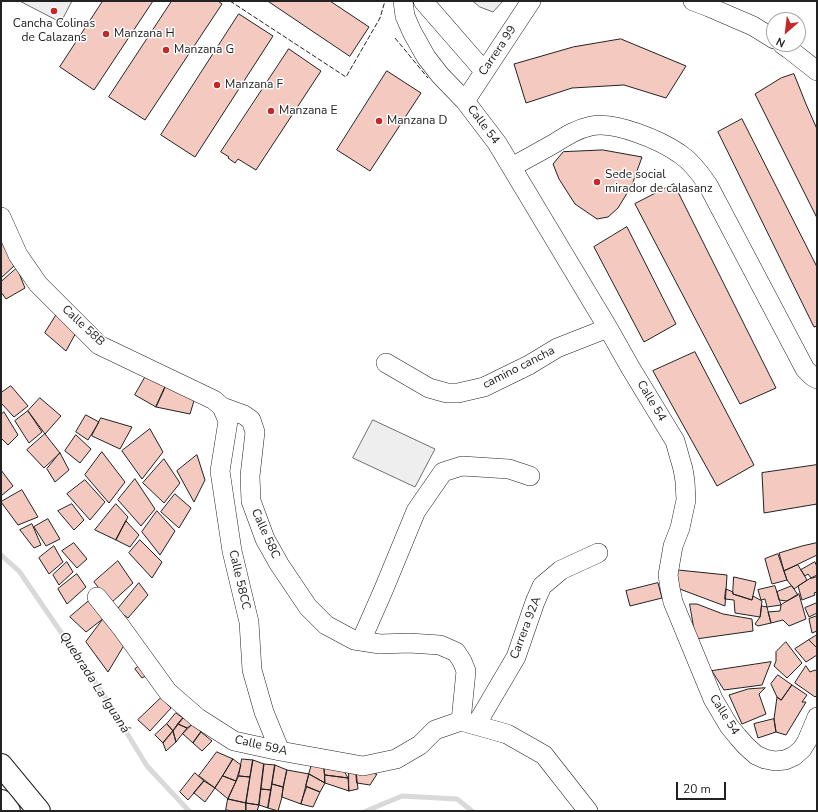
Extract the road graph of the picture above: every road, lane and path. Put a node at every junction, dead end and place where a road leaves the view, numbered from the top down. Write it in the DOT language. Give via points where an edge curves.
graph roads {
  1 [pos="403,1"];
  2 [pos="423,1"];
  3 [pos="531,1"];
  4 [pos="693,1"];
  5 [pos="766,34"];
  6 [pos="793,52"];
  7 [pos="484,71"];
  8 [pos="817,71"];
  9 [pos="465,101"];
  10 [pos="512,167"];
  11 [pos="1,217"];
  12 [pos="608,328"];
  13 [pos="386,363"];
  14 [pos="817,379"];
  15 [pos="222,407"];
  16 [pos="530,476"];
  17 [pos="598,553"];
  18 [pos="97,597"];
  19 [pos="361,641"];
  20 [pos="817,717"];
  21 [pos="468,723"];
  22 [pos="280,751"];
  23 [pos="1,765"];
  24 [pos="1,801"];
  25 [pos="9,811"];
  26 [pos="39,811"];
  27 [pos="588,811"];
  1 -- 9 [label="street, Calle 54" via="405,16 426,58"];
  2 -- 7 [label="street"];
  3 -- 7 [label="street, Carrera 99"];
  4 -- 5 [label="street"];
  6 -- 8 [label="street"];
  7 -- 9 [label="street, Carrera 99"];
  9 -- 10 [label="street, Calle 54"];
  10 -- 12 [label="street, Calle 54"];
  10 -- 14 [label="street" via="575,131 592,126 610,126 636,133 680,154 696,167 708,185 805,369"];
  11 -- 15 [label="street, Calle 58B" via="18,255 38,284 99,345 214,400"];
  12 -- 13 [label="street, camino cancha" via="557,348 484,387 458,393 429,388"];
  12 -- 20 [label="street, Calle 54" via="675,441 680,456 686,500 668,575 673,602 713,700 729,726 746,746 756,755 775,761 794,756 802,749"];
  15 -- 19 [label="street, Calle 58C" via="251,420 255,432 250,476 251,501 265,539 279,564 308,606 326,625 354,640"];
  15 -- 22 [label="street, Calle 58CC" via="228,421 220,471 232,551 249,622 252,670 264,712"];
  16 -- 19 [label="street" via="508,469 462,466 443,472 416,511"];
  17 -- 21 [label="street, Carrera 92A" via="561,570 542,586 516,657"];
  18 -- 22 [label="street, Calle 59A" via="168,692 198,718 234,741"];
  19 -- 21 [label="street, Calle 58C" via="380,644 440,645 456,652 466,671"];
  21 -- 22 [label="street, Calle 59A" via="435,730 420,745 396,759 362,766"];
  21 -- 27 [label="street" via="508,734 544,755"];
  23 -- 26 [label="highway"];
  24 -- 25 [label="highway"];
}
